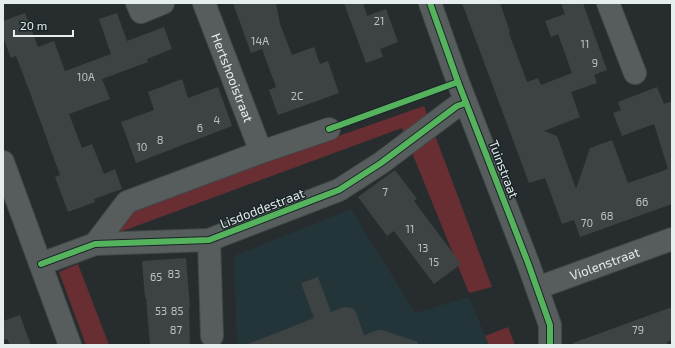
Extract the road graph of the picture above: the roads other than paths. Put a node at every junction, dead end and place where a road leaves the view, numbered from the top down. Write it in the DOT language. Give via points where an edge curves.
graph roads {
  1 [pos="137,3"];
  2 [pos="164,3"];
  3 [pos="204,3"];
  4 [pos="430,3"];
  5 [pos="608,3"];
  6 [pos="635,73"];
  7 [pos="466,103"];
  8 [pos="329,129"];
  9 [pos="261,152"];
  10 [pos="3,162"];
  11 [pos="672,239"];
  12 [pos="209,240"];
  13 [pos="95,244"];
  14 [pos="41,264"];
  15 [pos="537,288"];
  16 [pos="212,336"];
  17 [pos="70,345"];
  18 [pos="550,345"];
  1 -- 2 [label="street" via="141,12"];
  3 -- 9 [label="street, Hertshooistraat"];
  4 -- 7 [label="street, Tuinstraat"];
  5 -- 6 [label="street"];
  7 -- 12 [label="street, Lisdoddestraat" via="457,106 340,190"];
  7 -- 15 [label="street, Tuinstraat"];
  8 -- 9 [label="street"];
  9 -- 13 [label="street" via="127,202"];
  10 -- 14 [label="street"];
  11 -- 15 [label="street, Violenstraat"];
  12 -- 13 [label="street, Lisdoddestraat"];
  12 -- 16 [label="street, Lisdoddestraat"];
  13 -- 14 [label="street, Lisdoddestraat"];
  14 -- 17 [label="street"];
  15 -- 18 [label="street, Tuinstraat" via="550,325"];
}
